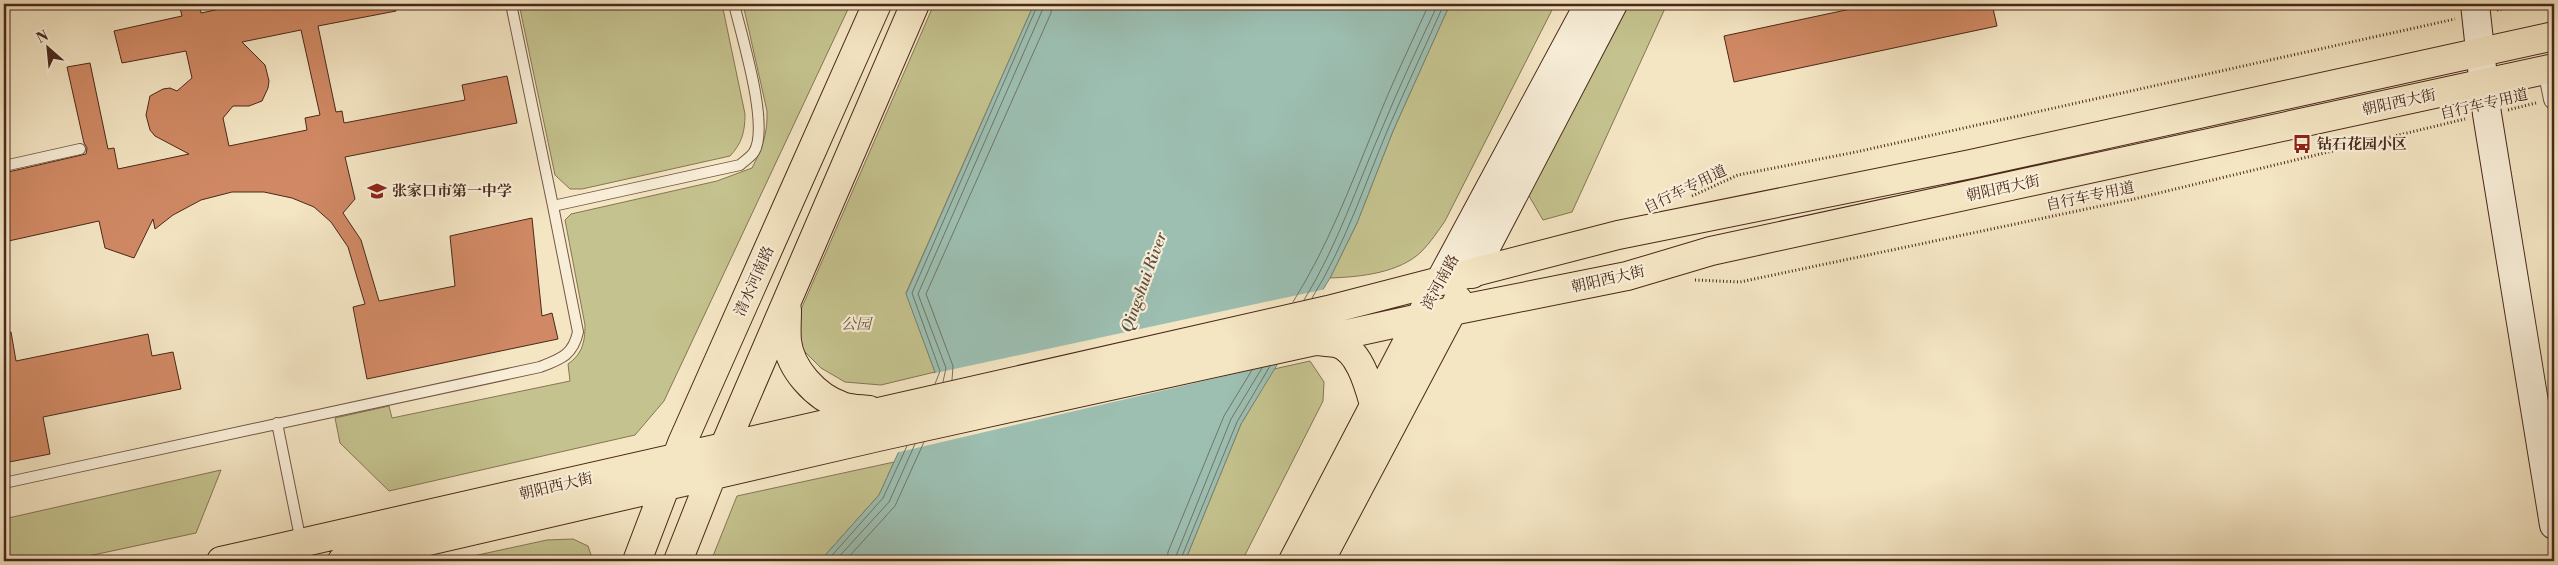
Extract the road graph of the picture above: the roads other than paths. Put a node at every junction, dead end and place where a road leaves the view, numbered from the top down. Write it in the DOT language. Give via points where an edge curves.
graph roads {
  1 [pos="510,4"];
  2 [pos="734,4"];
  3 [pos="877,4"];
  4 [pos="915,4"];
  5 [pos="1589,4"];
  6 [pos="1613,4"];
  7 [pos="2475,9"];
  8 [pos="2554,36"];
  9 [pos="2481,52"];
  10 [pos="2551,69"];
  11 [pos="2484,84"];
  12 [pos="2550,100"];
  13 [pos="80,149"];
  14 [pos="4,166"];
  15 [pos="553,206"];
  16 [pos="1472,274"];
  17 [pos="1440,281"];
  18 [pos="788,300"];
  19 [pos="1452,311"];
  20 [pos="1420,318"];
  21 [pos="1315,341"];
  22 [pos="1375,408"];
  23 [pos="882,419"];
  24 [pos="277,423"];
  25 [pos="724,446"];
  26 [pos="676,459"];
  27 [pos="712,475"];
  28 [pos="4,483"];
  29 [pos="663,488"];
  30 [pos="2554,525"];
  31 [pos="302,543"];
  32 [pos="221,561"];
  33 [pos="342,561"];
  34 [pos="637,561"];
  35 [pos="678,561"];
  36 [pos="1293,561"];
  37 [pos="1320,561"];
  1 -- 15 [label="lane"];
  2 -- 15 [label="lane" via="759,110 755,152 740,165"];
  3 -- 26 [label="main road, 清水河南路"];
  4 -- 18 [label="main road"];
  5 -- 17 [label="main road, 滨河南路"];
  6 -- 16 [label="main road, 滨河南路"];
  7 -- 9 [label="main road"];
  8 -- 9 [label="main road, 朝阳西大街"];
  9 -- 11 [label="main road"];
  9 -- 16 [label="main road, 朝阳西大街" via="1971,164 1618,234"];
  10 -- 11 [label="main road, 朝阳西大街"];
  10 -- 12 [label="street"];
  11 -- 19 [label="main road, 朝阳西大街" via="1711,252 1627,276"];
  11 -- 30 [label="main road"];
  13 -- 14 [label="lane"];
  15 -- 24 [label="lane" via="578,332 575,346 561,358 540,366"];
  16 -- 17 [label="main road, 朝阳西大街"];
  16 -- 19 [label="main road, 滨河南路"];
  17 -- 20 [label="main road, 滨河南路"];
  17 -- 23 [label="main road, 朝阳西大街"];
  18 -- 23 [label="main road" via="787,343 804,378 818,392 842,406"];
  18 -- 25 [label="main road"];
  19 -- 20 [label="main road, 朝阳西大街"];
  19 -- 37 [label="main road, 滨河南路"];
  20 -- 21 [label="main road, 朝阳西大街"];
  20 -- 22 [label="main road, 滨河南路"];
  21 -- 22 [label="main road" via="1337,343 1347,348 1362,370"];
  21 -- 23 [label="main road, 朝阳西大街"];
  22 -- 36 [label="main road, 滨河南路"];
  23 -- 25 [label="main road, 朝阳西大街"];
  23 -- 27 [label="main road, 朝阳西大街"];
  24 -- 28 [label="lane"];
  24 -- 31 [label="lane"];
  25 -- 26 [label="main road, 朝阳西大街"];
  25 -- 27 [label="main road"];
  26 -- 29 [label="main road, 清水河南路"];
  26 -- 31 [label="main road, 朝阳西大街"];
  27 -- 29 [label="main road, 朝阳西大街"];
  27 -- 35 [label="main road"];
  29 -- 33 [label="main road, 朝阳西大街"];
  29 -- 34 [label="main road, 清水河南路"];
  31 -- 32 [label="main road, 朝阳西大街"];
}
